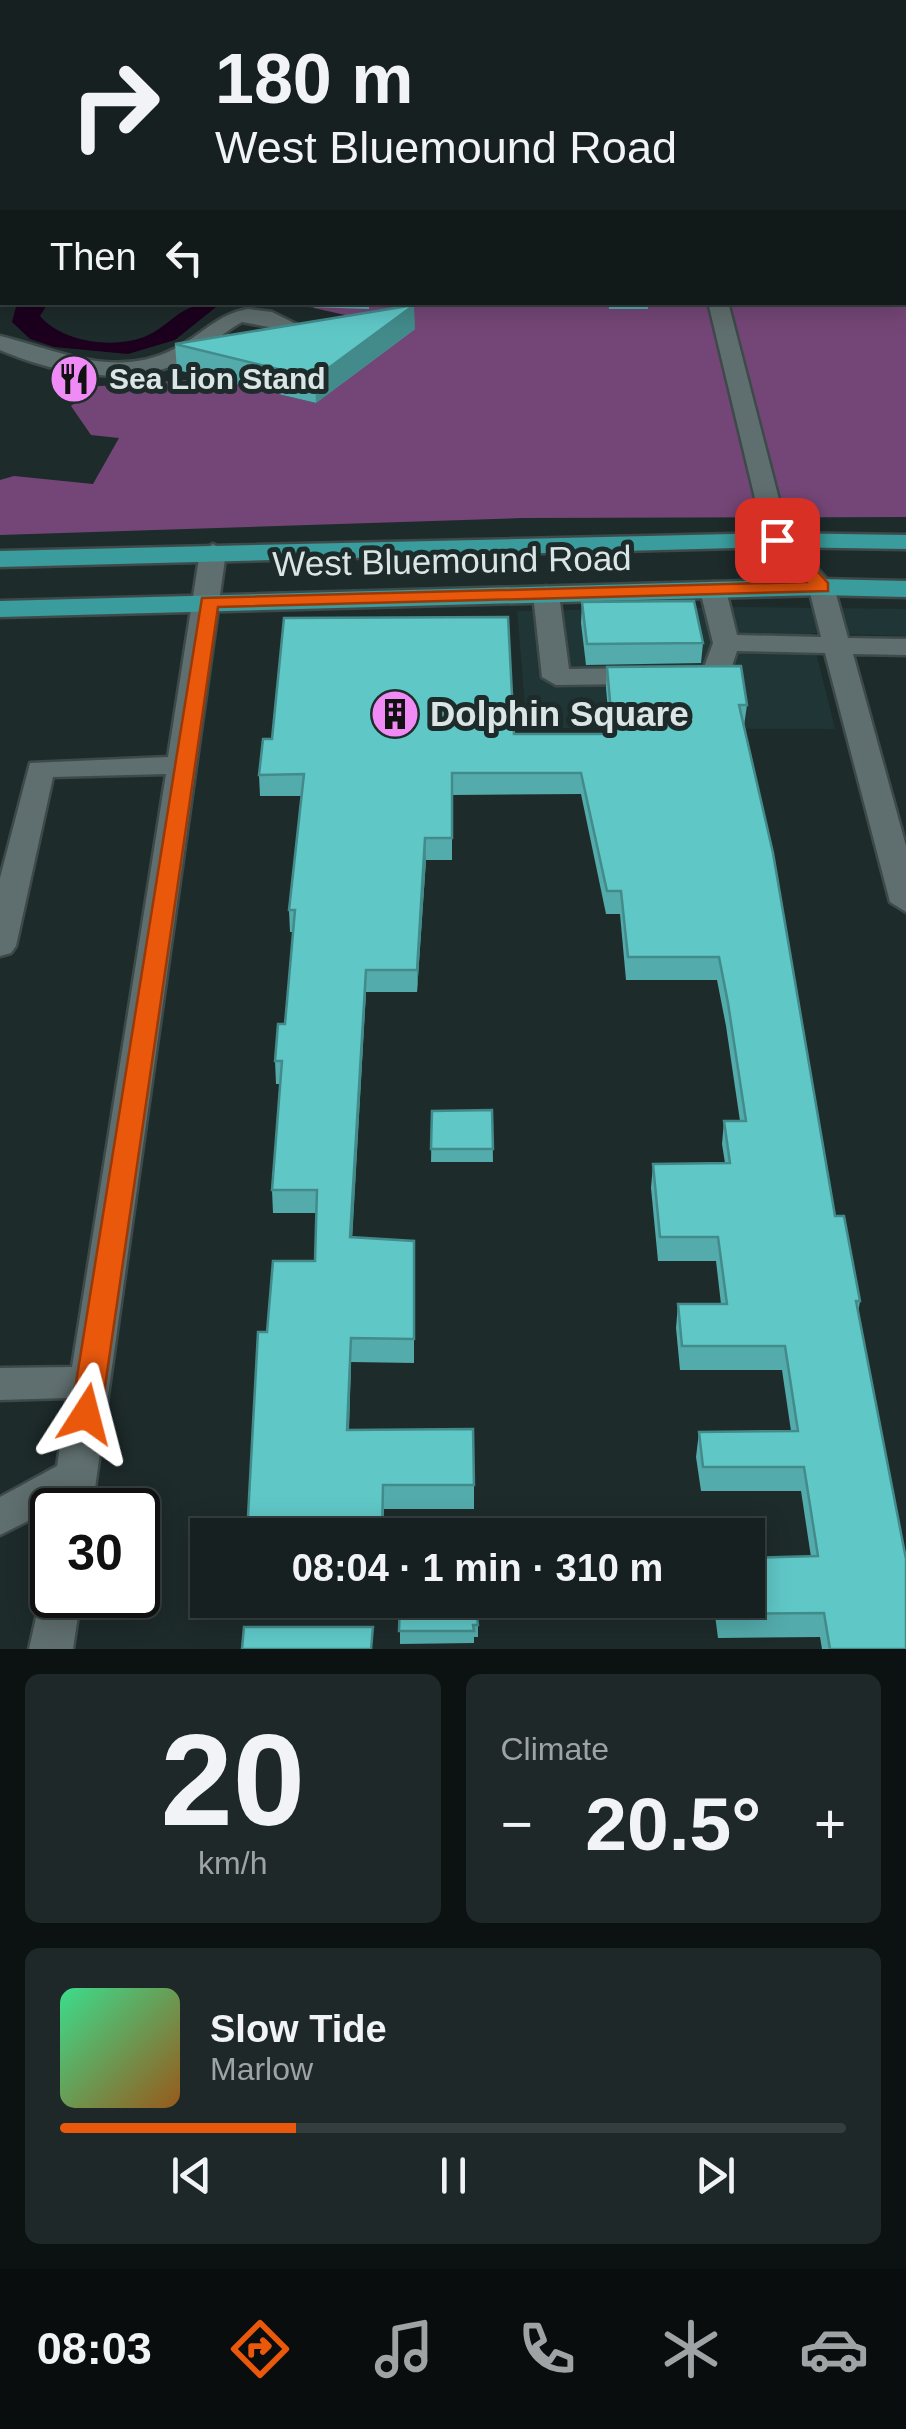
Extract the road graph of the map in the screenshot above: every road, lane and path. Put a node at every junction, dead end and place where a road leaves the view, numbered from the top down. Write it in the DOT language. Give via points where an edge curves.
graph roads {
  1 [pos="719,305"];
  2 [pos="285,324"];
  3 [pos="6,352"];
  4 [pos="777,540"];
  5 [pos="906,542"];
  6 [pos="213,552"];
  7 [pos="0,560"];
  8 [pos="821,587"];
  9 [pos="713,590"];
  10 [pos="906,590"];
  11 [pos="546,594"];
  12 [pos="209,602"];
  13 [pos="0,609"];
  14 [pos="726,644"];
  15 [pos="836,645"];
  16 [pos="906,647"];
  17 [pos="184,765"];
  18 [pos="906,902"];
  19 [pos="0,946"];
  20 [pos="91,1382"];
  21 [pos="0,1384"];
  22 [pos="75,1488"];
  23 [pos="30,1507"];
  24 [pos="0,1517"];
  25 [pos="55,1618"];
  26 [pos="50,1649"];
  1 -- 4 [label="street"];
  2 -- 3 [label="street" via="255,312 241,314 174,358 133,367"];
  4 -- 5 [label="main road, West Bluemound Road"];
  4 -- 6 [label="main road, West Bluemound Road"];
  4 -- 8 [label="street"];
  6 -- 7 [label="main road, West Bluemound Road"];
  6 -- 12 [label="street"];
  8 -- 9 [label="main road, West Bluemound Road"];
  8 -- 10 [label="main road, West Bluemound Road"];
  8 -- 15 [label="street"];
  9 -- 11 [label="main road, West Bluemound Road"];
  9 -- 14 [label="street"];
  11 -- 12 [label="main road, West Bluemound Road"];
  11 -- 14 [label="street" via="556,677 716,675"];
  12 -- 13 [label="main road, West Bluemound Road"];
  12 -- 17 [label="street"];
  14 -- 15 [label="street"];
  15 -- 16 [label="street"];
  15 -- 18 [label="street"];
  17 -- 19 [label="street" via="40,769"];
  17 -- 20 [label="street"];
  20 -- 21 [label="street"];
  20 -- 22 [label="street"];
  23 -- 24 [label="street"];
  25 -- 26 [label="street"];
}
